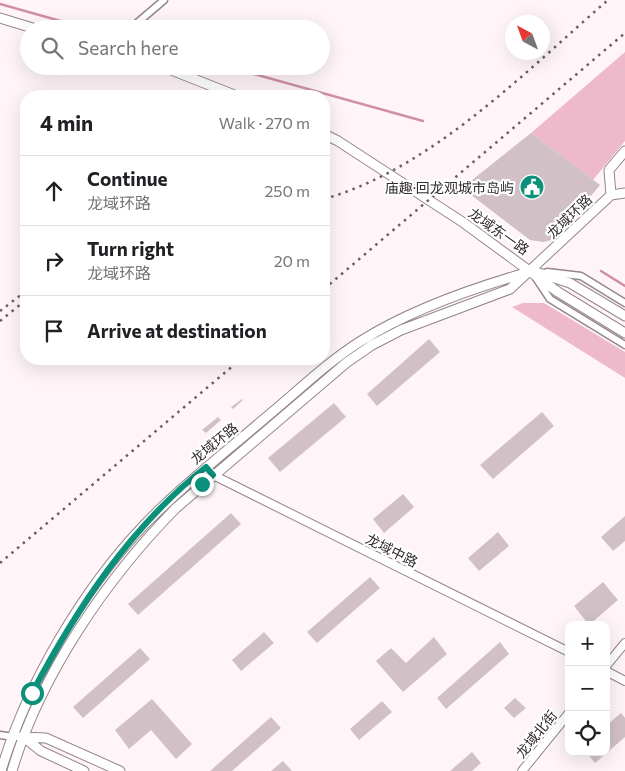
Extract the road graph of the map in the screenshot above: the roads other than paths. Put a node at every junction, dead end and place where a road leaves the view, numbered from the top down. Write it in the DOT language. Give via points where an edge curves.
graph roads {
  1 [pos="164,0"];
  2 [pos="0,18"];
  3 [pos="141,20"];
  4 [pos="20,24"];
  5 [pos="184,75"];
  6 [pos="222,90"];
  7 [pos="330,137"];
  8 [pos="625,151"];
  9 [pos="625,193"];
  10 [pos="611,195"];
  11 [pos="531,271"];
  12 [pos="625,303"];
  13 [pos="625,316"];
  14 [pos="625,332"];
  15 [pos="625,345"];
  16 [pos="206,467"];
  17 [pos="213,475"];
  18 [pos="625,643"];
  19 [pos="565,650"];
  20 [pos="610,661"];
  21 [pos="610,673"];
  22 [pos="625,681"];
  23 [pos="565,718"];
  24 [pos="0,735"];
  25 [pos="14,737"];
  26 [pos="25,738"];
  27 [pos="1,771"];
  28 [pos="12,771"];
  29 [pos="84,771"];
  30 [pos="120,771"];
  31 [pos="522,771"];
  1 -- 3 [label="street"];
  2 -- 4 [label="main road"];
  5 -- 6 [label="main road"];
  7 -- 11 [label="main road, 龙域东一路"];
  8 -- 10 [label="main road, 龙域环路" via="609,170"];
  9 -- 10 [label="main road"];
  10 -- 11 [label="main road, 龙域环路"];
  11 -- 12 [label="street" via="581,276"];
  11 -- 13 [label="main road, 龙域东一路" via="570,283"];
  11 -- 14 [label="main road, 龙域东一路" via="558,292"];
  11 -- 15 [label="street" via="550,299"];
  11 -- 16 [label="main road, 龙域环路" via="396,321 361,341"];
  11 -- 17 [label="main road, 龙域环路" via="510,289 372,344 346,362"];
  16 -- 17 [label="street, 龙域中路"];
  16 -- 25 [label="main road, 龙域环路" via="144,525 94,587 50,658"];
  17 -- 19 [label="street, 龙域中路"];
  17 -- 26 [label="main road, 龙域环路" via="152,532 87,617 57,667"];
  18 -- 20 [label="street"];
  21 -- 22 [label="street"];
  23 -- 31 [label="street, 龙域北街"];
  24 -- 25 [label="street"];
  25 -- 26 [label="main road"];
  25 -- 27 [label="main road, 龙域环路"];
  26 -- 28 [label="main road, 龙域环路"];
  26 -- 29 [label="main road" via="41,751"];
  26 -- 30 [label="main road" via="46,738"];
}
